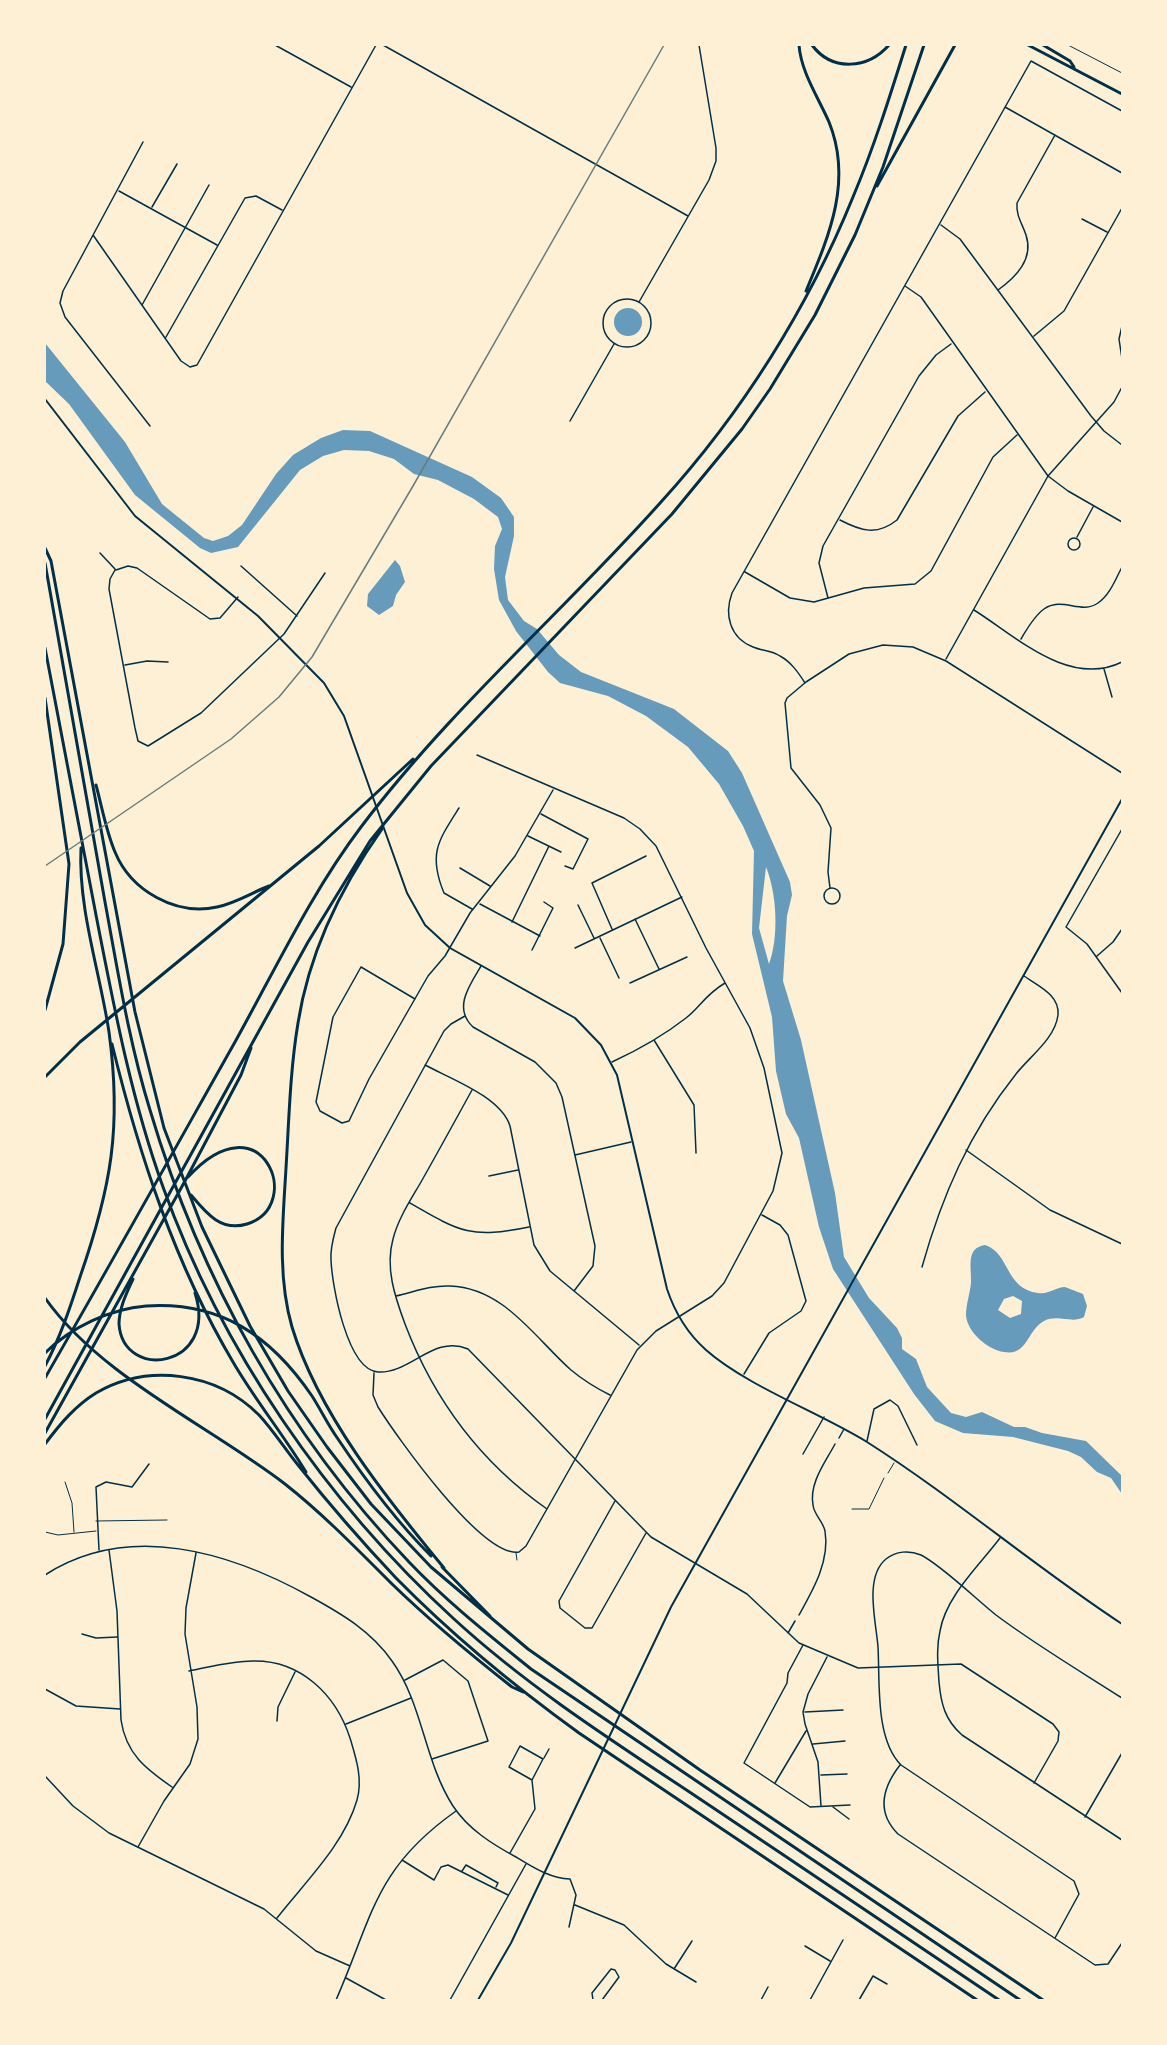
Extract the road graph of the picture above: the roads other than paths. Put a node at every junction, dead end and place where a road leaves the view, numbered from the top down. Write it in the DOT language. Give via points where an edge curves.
graph roads {
  1 [pos="275,45"];
  2 [pos="376,45"];
  3 [pos="382,45"];
  4 [pos="699,45"];
  5 [pos="799,45"];
  6 [pos="812,45"];
  7 [pos="889,45"];
  8 [pos="906,45"];
  9 [pos="924,45"];
  10 [pos="955,45"];
  11 [pos="1028,45"];
  12 [pos="1043,45"];
  13 [pos="1068,45"];
  14 [pos="1074,67"];
  15 [pos="1122,73"];
  16 [pos="352,88"];
  17 [pos="1122,94"];
  18 [pos="1005,107"];
  19 [pos="1122,111"];
  20 [pos="1055,135"];
  21 [pos="143,142"];
  22 [pos="177,164"];
  23 [pos="1122,173"];
  24 [pos="208,185"];
  25 [pos="874,189"];
  26 [pos="118,190"];
  27 [pos="151,208"];
  28 [pos="1122,208"];
  29 [pos="283,210"];
  30 [pos="688,216"];
  31 [pos="1082,219"];
  32 [pos="940,224"];
  33 [pos="185,227"];
  34 [pos="1108,233"];
  35 [pos="93,235"];
  36 [pos="218,246"];
  37 [pos="905,286"];
  38 [pos="998,290"];
  39 [pos="639,302"];
  40 [pos="142,305"];
  41 [pos="799,308"];
  42 [pos="1122,326"];
  43 [pos="1033,337"];
  44 [pos="165,338"];
  45 [pos="615,343"];
  46 [pos="952,343"];
  47 [pos="1122,359"];
  48 [pos="1122,387"];
  49 [pos="986,392"];
  50 [pos="45,399"];
  51 [pos="570,421"];
  52 [pos="1096,422"];
  53 [pos="150,426"];
  54 [pos="1017,435"];
  55 [pos="1122,445"];
  56 [pos="1048,476"];
  57 [pos="1094,507"];
  58 [pos="838,519"];
  59 [pos="1122,522"];
  60 [pos="1076,538"];
  61 [pos="45,548"];
  62 [pos="100,553"];
  63 [pos="45,564"];
  64 [pos="241,566"];
  65 [pos="1122,567"];
  66 [pos="116,570"];
  67 [pos="744,572"];
  68 [pos="325,573"];
  69 [pos="238,597"];
  70 [pos="828,598"];
  71 [pos="974,610"];
  72 [pos="297,617"];
  73 [pos="280,638"];
  74 [pos="1021,639"];
  75 [pos="45,648"];
  76 [pos="945,661"];
  77 [pos="168,662"];
  78 [pos="1122,662"];
  79 [pos="123,665"];
  80 [pos="1104,669"];
  81 [pos="806,683"];
  82 [pos="1112,697"];
  83 [pos="45,698"];
  84 [pos="423,749"];
  85 [pos="477,755"];
  86 [pos="1122,773"];
  87 [pos="553,789"];
  88 [pos="1122,799"];
  89 [pos="400,803"];
  90 [pos="459,808"];
  91 [pos="101,814"];
  92 [pos="540,814"];
  93 [pos="1122,829"];
  94 [pos="528,836"];
  95 [pos="549,846"];
  96 [pos="561,852"];
  97 [pos="83,856"];
  98 [pos="646,856"];
  99 [pos="565,866"];
  100 [pos="460,868"];
  101 [pos="273,884"];
  102 [pos="491,887"];
  103 [pos="830,888"];
  104 [pos="682,897"];
  105 [pos="544,902"];
  106 [pos="478,903"];
  107 [pos="578,905"];
  108 [pos="473,910"];
  109 [pos="635,920"];
  110 [pos="512,922"];
  111 [pos="1122,928"];
  112 [pos="613,930"];
  113 [pos="540,936"];
  114 [pos="599,936"];
  115 [pos="594,939"];
  116 [pos="450,948"];
  117 [pos="575,948"];
  118 [pos="532,951"];
  119 [pos="1097,956"];
  120 [pos="687,957"];
  121 [pos="481,966"];
  122 [pos="659,969"];
  123 [pos="1023,976"];
  124 [pos="619,978"];
  125 [pos="630,983"];
  126 [pos="726,983"];
  127 [pos="1122,993"];
  128 [pos="415,999"];
  129 [pos="45,1010"];
  130 [pos="465,1016"];
  131 [pos="109,1032"];
  132 [pos="255,1038"];
  133 [pos="654,1040"];
  134 [pos="612,1062"];
  135 [pos="425,1065"];
  136 [pos="45,1077"];
  137 [pos="472,1090"];
  138 [pos="632,1142"];
  139 [pos="965,1150"];
  140 [pos="696,1153"];
  141 [pos="575,1155"];
  142 [pos="518,1169"];
  143 [pos="489,1176"];
  144 [pos="185,1181"];
  145 [pos="188,1191"];
  146 [pos="409,1203"];
  147 [pos="761,1214"];
  148 [pos="530,1227"];
  149 [pos="1122,1244"];
  150 [pos="140,1263"];
  151 [pos="922,1267"];
  152 [pos="191,1280"];
  153 [pos="574,1291"];
  154 [pos="396,1296"];
  155 [pos="45,1298"];
  156 [pos="679,1317"];
  157 [pos="640,1345"];
  158 [pos="45,1353"];
  159 [pos="418,1358"];
  160 [pos="45,1366"];
  161 [pos="374,1372"];
  162 [pos="744,1374"];
  163 [pos="45,1378"];
  164 [pos="610,1396"];
  165 [pos="788,1399"];
  166 [pos="824,1417"];
  167 [pos="45,1419"];
  168 [pos="844,1428"];
  169 [pos="45,1432"];
  170 [pos="838,1438"];
  171 [pos="866,1442"];
  172 [pos="45,1444"];
  173 [pos="835,1444"];
  174 [pos="917,1445"];
  175 [pos="802,1455"];
  176 [pos="575,1458"];
  177 [pos="896,1462"];
  178 [pos="149,1464"];
  179 [pos="888,1473"];
  180 [pos="884,1478"];
  181 [pos="310,1479"];
  182 [pos="65,1482"];
  183 [pos="615,1501"];
  184 [pos="547,1509"];
  185 [pos="852,1509"];
  186 [pos="167,1520"];
  187 [pos="96,1521"];
  188 [pos="96,1531"];
  189 [pos="45,1532"];
  190 [pos="74,1532"];
  191 [pos="646,1533"];
  192 [pos="1000,1538"];
  193 [pos="109,1549"];
  194 [pos="99,1551"];
  195 [pos="197,1552"];
  196 [pos="516,1553"];
  197 [pos="517,1560"];
  198 [pos="694,1564"];
  199 [pos="444,1568"];
  200 [pos="45,1575"];
  201 [pos="962,1587"];
  202 [pos="799,1615"];
  203 [pos="795,1621"];
  204 [pos="1122,1624"];
  205 [pos="499,1626"];
  206 [pos="82,1634"];
  207 [pos="788,1634"];
  208 [pos="118,1637"];
  209 [pos="803,1645"];
  210 [pos="828,1656"];
  211 [pos="938,1663"];
  212 [pos="879,1667"];
  213 [pos="189,1671"];
  214 [pos="295,1671"];
  215 [pos="404,1680"];
  216 [pos="45,1689"];
  217 [pos="527,1694"];
  218 [pos="412,1698"];
  219 [pos="1122,1698"];
  220 [pos="121,1709"];
  221 [pos="843,1710"];
  222 [pos="804,1712"];
  223 [pos="277,1721"];
  224 [pos="345,1724"];
  225 [pos="807,1730"];
  226 [pos="845,1742"];
  227 [pos="813,1744"];
  228 [pos="549,1749"];
  229 [pos="1122,1753"];
  230 [pos="543,1759"];
  231 [pos="432,1760"];
  232 [pos="901,1765"];
  233 [pos="847,1774"];
  234 [pos="819,1775"];
  235 [pos="45,1776"];
  236 [pos="532,1780"];
  237 [pos="1034,1783"];
  238 [pos="774,1784"];
  239 [pos="174,1788"];
  240 [pos="850,1805"];
  241 [pos="832,1806"];
  242 [pos="821,1807"];
  243 [pos="457,1811"];
  244 [pos="1085,1817"];
  245 [pos="849,1819"];
  246 [pos="1122,1840"];
  247 [pos="137,1848"];
  248 [pos="510,1854"];
  249 [pos="401,1859"];
  250 [pos="526,1863"];
  251 [pos="461,1872"];
  252 [pos="544,1873"];
  253 [pos="495,1888"];
  254 [pos="509,1895"];
  255 [pos="574,1905"];
  256 [pos="277,1918"];
  257 [pos="569,1927"];
  258 [pos="1054,1938"];
  259 [pos="843,1940"];
  260 [pos="692,1941"];
  261 [pos="1122,1943"];
  262 [pos="805,1946"];
  263 [pos="831,1961"];
  264 [pos="350,1966"];
  265 [pos="674,1969"];
  266 [pos="346,1978"];
  267 [pos="696,1983"];
  268 [pos="887,1984"];
  269 [pos="768,1987"];
  270 [pos="336,2000"];
  271 [pos="386,2000"];
  272 [pos="450,2000"];
  273 [pos="478,2000"];
  274 [pos="593,2000"];
  275 [pos="602,2000"];
  276 [pos="761,2000"];
  277 [pos="810,2000"];
  278 [pos="859,2000"];
  279 [pos="977,2000"];
  280 [pos="999,2000"];
  281 [pos="1020,2000"];
  282 [pos="1045,2000"];
  1 -- 16 [label="street"];
  2 -- 16 [label="street"];
  3 -- 30 [label="street"];
  4 -- 30 [label="street" via="717,154 713,171"];
  5 -- 41 [label="main road" via="805,71 834,140 840,174 834,217"];
  6 -- 7 [label="main road" via="823,57 852,65 871,60"];
  8 -- 41 [label="main road" via="853,198"];
  9 -- 25 [label="main road"];
  10 -- 25 [label="main road" via="885,177"];
  11 -- 14 [label="main road"];
  12 -- 14 [label="main road"];
  13 -- 15 [label="lane"];
  14 -- 17 [label="main road"];
  16 -- 29 [label="street"];
  18 -- 19 [label="street" via="1031,61"];
  18 -- 20 [label="street"];
  18 -- 32 [label="street"];
  20 -- 23 [label="street"];
  20 -- 38 [label="street" via="1017,203 1027,243 1025,260 1017,274"];
  21 -- 26 [label="street"];
  22 -- 27 [label="street"];
  24 -- 33 [label="street"];
  25 -- 89 [label="main road" via="815,315 742,429 657,532"];
  26 -- 27 [label="street"];
  26 -- 35 [label="street"];
  27 -- 33 [label="street"];
  28 -- 34 [label="street"];
  29 -- 36 [label="street" via="256,196 245,198"];
  29 -- 44 [label="street" via="199,363 190,367 181,361"];
  30 -- 39 [label="street"];
  31 -- 34 [label="street"];
  32 -- 37 [label="street"];
  32 -- 38 [label="street" via="960,239"];
  33 -- 36 [label="street"];
  33 -- 40 [label="street"];
  34 -- 43 [label="street" via="1064,311"];
  35 -- 40 [label="street"];
  35 -- 53 [label="street" via="60,303 65,317"];
  36 -- 44 [label="street"];
  37 -- 46 [label="street" via="921,297"];
  37 -- 67 [label="street"];
  38 -- 43 [label="street"];
  39 -- 45 [label="street" via="651,320 647,334 629,346"];
  39 -- 45 [label="street" via="623,299 605,314 604,329"];
  40 -- 44 [label="street"];
  41 -- 84 [label="main road" via="716,436 662,502"];
  42 -- 47 [label="street"];
  43 -- 52 [label="street"];
  45 -- 51 [label="street"];
  46 -- 49 [label="street"];
  46 -- 58 [label="street" via="919,376"];
  48 -- 52 [label="street"];
  49 -- 54 [label="street"];
  49 -- 58 [label="street" via="958,416 897,520 871,531"];
  50 -- 69 [label="street" via="135,516"];
  52 -- 55 [label="street"];
  52 -- 56 [label="street"];
  54 -- 56 [label="street"];
  54 -- 70 [label="street" via="993,457 931,571 919,582 864,588"];
  56 -- 57 [label="street"];
  56 -- 71 [label="street"];
  57 -- 59 [label="street"];
  57 -- 60 [label="street"];
  58 -- 70 [label="street" via="823,546 819,563"];
  60 -- 60 [label="street" via="1079,547 1072,550 1068,542"];
  61 -- 91 [label="main road" via="51,561"];
  62 -- 66 [label="street"];
  63 -- 281 [label="main road" via="141,1082 182,1205 228,1309 299,1426 364,1512 435,1588 496,1641 571,1698"];
  64 -- 72 [label="street"];
  65 -- 74 [label="street" via="1098,603 1084,608 1062,603 1046,607"];
  66 -- 69 [label="street" via="123,566 137,568 210,619 220,618"];
  66 -- 79 [label="street" via="109,589"];
  67 -- 70 [label="street" via="798,600 814,602"];
  67 -- 81 [label="street" via="729,601 731,628 746,644 786,660"];
  68 -- 72 [label="street"];
  69 -- 73 [label="street"];
  71 -- 74 [label="street"];
  71 -- 76 [label="street"];
  72 -- 73 [label="street"];
  73 -- 79 [label="street" via="201,713 148,746 137,737"];
  73 -- 116 [label="street" via="329,688 344,718 418,916"];
  74 -- 80 [label="street" via="1070,668"];
  75 -- 97 [label="main road"];
  76 -- 81 [label="street" via="913,647 877,646 839,659"];
  76 -- 86 [label="street"];
  77 -- 79 [label="street"];
  78 -- 80 [label="street"];
  80 -- 82 [label="street"];
  81 -- 103 [label="street" via="785,703 789,761 828,818 832,834"];
  83 -- 129 [label="main road" via="69,864 63,944"];
  84 -- 101 [label="main road" via="335,833"];
  84 -- 163 [label="main road" via="328,876"];
  85 -- 87 [label="street"];
  87 -- 92 [label="street"];
  87 -- 104 [label="street" via="620,816 640,829 656,846"];
  88 -- 123 [label="street"];
  89 -- 132 [label="main road" via="349,872"];
  89 -- 199 [label="main road" via="337,904 302,999 282,1231 283,1277 292,1327 319,1390 390,1503"];
  90 -- 108 [label="street" via="438,843 435,861 444,893"];
  91 -- 101 [label="main road" via="119,861 133,880 155,897 176,906 214,908"];
  91 -- 145 [label="main road" via="135,1012 164,1128"];
  92 -- 94 [label="street"];
  92 -- 99 [label="street" via="588,838 573,869"];
  93 -- 119 [label="street" via="1066,927"];
  94 -- 95 [label="street"];
  94 -- 102 [label="street"];
  95 -- 96 [label="street"];
  95 -- 110 [label="street"];
  97 -- 131 [label="main road" via="89,927"];
  97 -- 280 [label="main road" via="117,1027 151,1152 175,1218 217,1306 285,1424 357,1519 429,1595 492,1652 557,1702"];
  98 -- 112 [label="street" via="592,883"];
  100 -- 102 [label="street"];
  101 -- 136 [label="main road" via="80,1042"];
  102 -- 106 [label="street"];
  103 -- 103 [label="street" via="839,893 834,903 824,898"];
  104 -- 109 [label="street"];
  104 -- 126 [label="street"];
  105 -- 113 [label="street" via="553,908"];
  106 -- 108 [label="street"];
  106 -- 110 [label="street"];
  107 -- 115 [label="street"];
  108 -- 116 [label="street"];
  109 -- 112 [label="street"];
  109 -- 122 [label="street"];
  110 -- 113 [label="street"];
  111 -- 119 [label="street"];
  112 -- 114 [label="street"];
  113 -- 118 [label="street"];
  114 -- 115 [label="street"];
  114 -- 124 [label="street"];
  115 -- 117 [label="street"];
  116 -- 121 [label="street"];
  116 -- 128 [label="street"];
  119 -- 127 [label="street"];
  120 -- 122 [label="street"];
  121 -- 130 [label="street" via="464,998"];
  121 -- 134 [label="street" via="575,1018 596,1037"];
  122 -- 125 [label="street"];
  123 -- 139 [label="street" via="1054,999 1057,1022 999,1097"];
  123 -- 165 [label="street"];
  126 -- 133 [label="street"];
  126 -- 147 [label="street" via="750,1028 780,1137 781,1168"];
  128 -- 128 [label="street" via="349,1121 342,1123 320,1111 316,1102 333,1017 361,967"];
  130 -- 135 [label="street" via="447,1027"];
  130 -- 141 [label="street" via="473,1027 536,1062 552,1077 560,1091"];
  131 -- 152 [label="main road" via="144,1162"];
  131 -- 160 [label="main road" via="115,1109 109,1181 75,1292"];
  132 -- 144 [label="main road" via="241,1075"];
  132 -- 167 [label="main road"];
  133 -- 134 [label="street"];
  133 -- 140 [label="street" via="694,1105"];
  134 -- 138 [label="street"];
  135 -- 137 [label="street"];
  135 -- 161 [label="street" via="343,1211 332,1248 334,1287 353,1352 361,1364"];
  137 -- 142 [label="street" via="506,1115"];
  137 -- 146 [label="street"];
  138 -- 141 [label="street"];
  138 -- 156 [label="street" via="665,1281"];
  139 -- 149 [label="street" via="1050,1210"];
  139 -- 151 [label="street" via="937,1216"];
  141 -- 153 [label="street" via="596,1252 590,1272"];
  142 -- 143 [label="street"];
  142 -- 148 [label="street"];
  144 -- 145 [label="main road" via="206,1158 235,1147 263,1157 275,1184 267,1211 253,1222 239,1226 215,1220"];
  144 -- 150 [label="main road"];
  145 -- 205 [label="main road" via="250,1326 327,1448 371,1504 431,1568"];
  146 -- 148 [label="street" via="449,1225 477,1234"];
  146 -- 154 [label="street" via="391,1250"];
  147 -- 156 [label="street" via="719,1290"];
  147 -- 162 [label="street" via="788,1235 806,1304 769,1334"];
  148 -- 153 [label="street" via="542,1262"];
  150 -- 152 [label="main road" via="119,1322 127,1345 147,1358 171,1359 181,1355 193,1341 200,1319"];
  150 -- 169 [label="main road"];
  152 -- 181 [label="main road" via="233,1363"];
  153 -- 157 [label="street"];
  154 -- 159 [label="street"];
  154 -- 164 [label="street" via="448,1286 488,1295 509,1308 571,1370"];
  155 -- 217 [label="main road" via="101,1357 285,1484 436,1624 512,1687"];
  156 -- 157 [label="street"];
  156 -- 162 [label="street" via="707,1351"];
  157 -- 164 [label="street"];
  158 -- 199 [label="main road" via="87,1323 128,1308 170,1305 213,1312 246,1329 293,1370 378,1497"];
  159 -- 161 [label="street"];
  159 -- 176 [label="street" via="447,1346 473,1352"];
  159 -- 184 [label="street" via="463,1431 504,1475"];
  161 -- 196 [label="street" via="375,1400 413,1460 459,1512 503,1549"];
  162 -- 165 [label="street"];
  164 -- 176 [label="street"];
  165 -- 166 [label="street"];
  165 -- 198 [label="street"];
  166 -- 168 [label="street"];
  166 -- 175 [label="street"];
  168 -- 170 [label="street"];
  168 -- 171 [label="street"];
  171 -- 174 [label="street" via="873,1412 890,1400 898,1406"];
  171 -- 177 [label="street"];
  172 -- 181 [label="main road" via="69,1414 95,1394 130,1380 171,1375 219,1387 247,1406 259,1415"];
  173 -- 202 [label="street" via="816,1477 813,1500 825,1531 820,1575"];
  176 -- 183 [label="street"];
  176 -- 184 [label="street"];
  177 -- 179 [label="lane"];
  177 -- 192 [label="street"];
  178 -- 187 [label="street" via="132,1487 106,1482 96,1487"];
  180 -- 185 [label="lane" via="869,1509"];
  181 -- 217 [label="main road" via="397,1579"];
  182 -- 190 [label="lane" via="72,1503"];
  183 -- 191 [label="street"];
  183 -- 191 [label="street" via="559,1606 588,1629 595,1625"];
  184 -- 196 [label="street" via="526,1545"];
  186 -- 187 [label="lane"];
  187 -- 188 [label="street"];
  188 -- 190 [label="lane"];
  188 -- 194 [label="street"];
  189 -- 190 [label="lane"];
  191 -- 198 [label="street"];
  192 -- 201 [label="street"];
  192 -- 204 [label="street"];
  193 -- 194 [label="street"];
  193 -- 195 [label="street" via="145,1546"];
  193 -- 208 [label="street"];
  194 -- 200 [label="street"];
  195 -- 213 [label="street" via="185,1621"];
  195 -- 215 [label="street" via="262,1571 349,1619 380,1646"];
  196 -- 197 [label="lane"];
  198 -- 207 [label="street" via="753,1598"];
  198 -- 252 [label="street" via="625,1698"];
  199 -- 205 [label="main road"];
  201 -- 211 [label="street" via="942,1622"];
  201 -- 212 [label="street" via="919,1555 906,1552 888,1558 878,1569 874,1583"];
  201 -- 219 [label="street" via="998,1617"];
  203 -- 207 [label="street"];
  205 -- 282 [label="main road" via="607,1707"];
  206 -- 208 [label="street"];
  207 -- 209 [label="street"];
  208 -- 220 [label="street"];
  209 -- 210 [label="street"];
  209 -- 238 [label="street" via="744,1763"];
  210 -- 212 [label="street" via="858,1668"];
  210 -- 222 [label="street" via="808,1694"];
  211 -- 212 [label="street"];
  211 -- 237 [label="street" via="942,1707 950,1722 962,1735"];
  211 -- 237 [label="street" via="956,1663 971,1669 1058,1729 1058,1741"];
  212 -- 232 [label="street" via="885,1742"];
  213 -- 214 [label="street" via="251,1661"];
  213 -- 239 [label="street" via="197,1707 198,1739 190,1764"];
  214 -- 223 [label="street" via="278,1707"];
  214 -- 224 [label="street" via="320,1686"];
  215 -- 218 [label="street"];
  215 -- 231 [label="street" via="443,1660 468,1682 488,1741"];
  216 -- 220 [label="street" via="76,1706"];
  217 -- 279 [label="main road" via="579,1733"];
  218 -- 224 [label="street"];
  218 -- 231 [label="street"];
  220 -- 239 [label="street" via="124,1737 132,1754"];
  221 -- 222 [label="street"];
  222 -- 225 [label="street"];
  224 -- 256 [label="street" via="359,1768 357,1802 337,1840"];
  225 -- 227 [label="street"];
  225 -- 238 [label="street"];
  226 -- 227 [label="street"];
  227 -- 234 [label="street"];
  228 -- 230 [label="street"];
  229 -- 244 [label="street"];
  230 -- 236 [label="street"];
  230 -- 236 [label="street" via="520,1746 509,1767"];
  231 -- 243 [label="street"];
  232 -- 258 [label="street" via="884,1793 885,1813 894,1829"];
  232 -- 258 [label="street" via="1074,1881 1079,1894"];
  233 -- 234 [label="street"];
  234 -- 242 [label="street"];
  235 -- 247 [label="street" via="93,1822"];
  236 -- 248 [label="street" via="536,1807"];
  237 -- 244 [label="street"];
  238 -- 242 [label="street" via="807,1806"];
  239 -- 247 [label="street"];
  240 -- 241 [label="street"];
  241 -- 242 [label="street"];
  241 -- 245 [label="street"];
  243 -- 248 [label="street" via="475,1830"];
  243 -- 249 [label="street"];
  244 -- 246 [label="street"];
  247 -- 256 [label="street"];
  248 -- 250 [label="street"];
  249 -- 251 [label="street" via="434,1880 441,1867 448,1865"];
  249 -- 264 [label="street" via="376,1897"];
  250 -- 252 [label="street"];
  250 -- 254 [label="street"];
  251 -- 253 [label="street"];
  251 -- 253 [label="street" via="466,1865 498,1883"];
  252 -- 255 [label="street" via="570,1879 575,1890"];
  252 -- 273 [label="street"];
  253 -- 254 [label="street"];
  254 -- 272 [label="street"];
  255 -- 257 [label="street"];
  255 -- 265 [label="street" via="624,1925"];
  256 -- 264 [label="street" via="316,1951"];
  258 -- 261 [label="street" via="1102,1966 1111,1961"];
  259 -- 263 [label="street"];
  260 -- 265 [label="street"];
  262 -- 263 [label="street"];
  263 -- 277 [label="street"];
  264 -- 266 [label="street"];
  265 -- 267 [label="street"];
  266 -- 270 [label="street"];
  266 -- 271 [label="street"];
  268 -- 278 [label="street" via="873,1976"];
  269 -- 276 [label="street"];
  274 -- 275 [label="street" via="592,1993 611,1969 615,1970 620,1977"];
}
